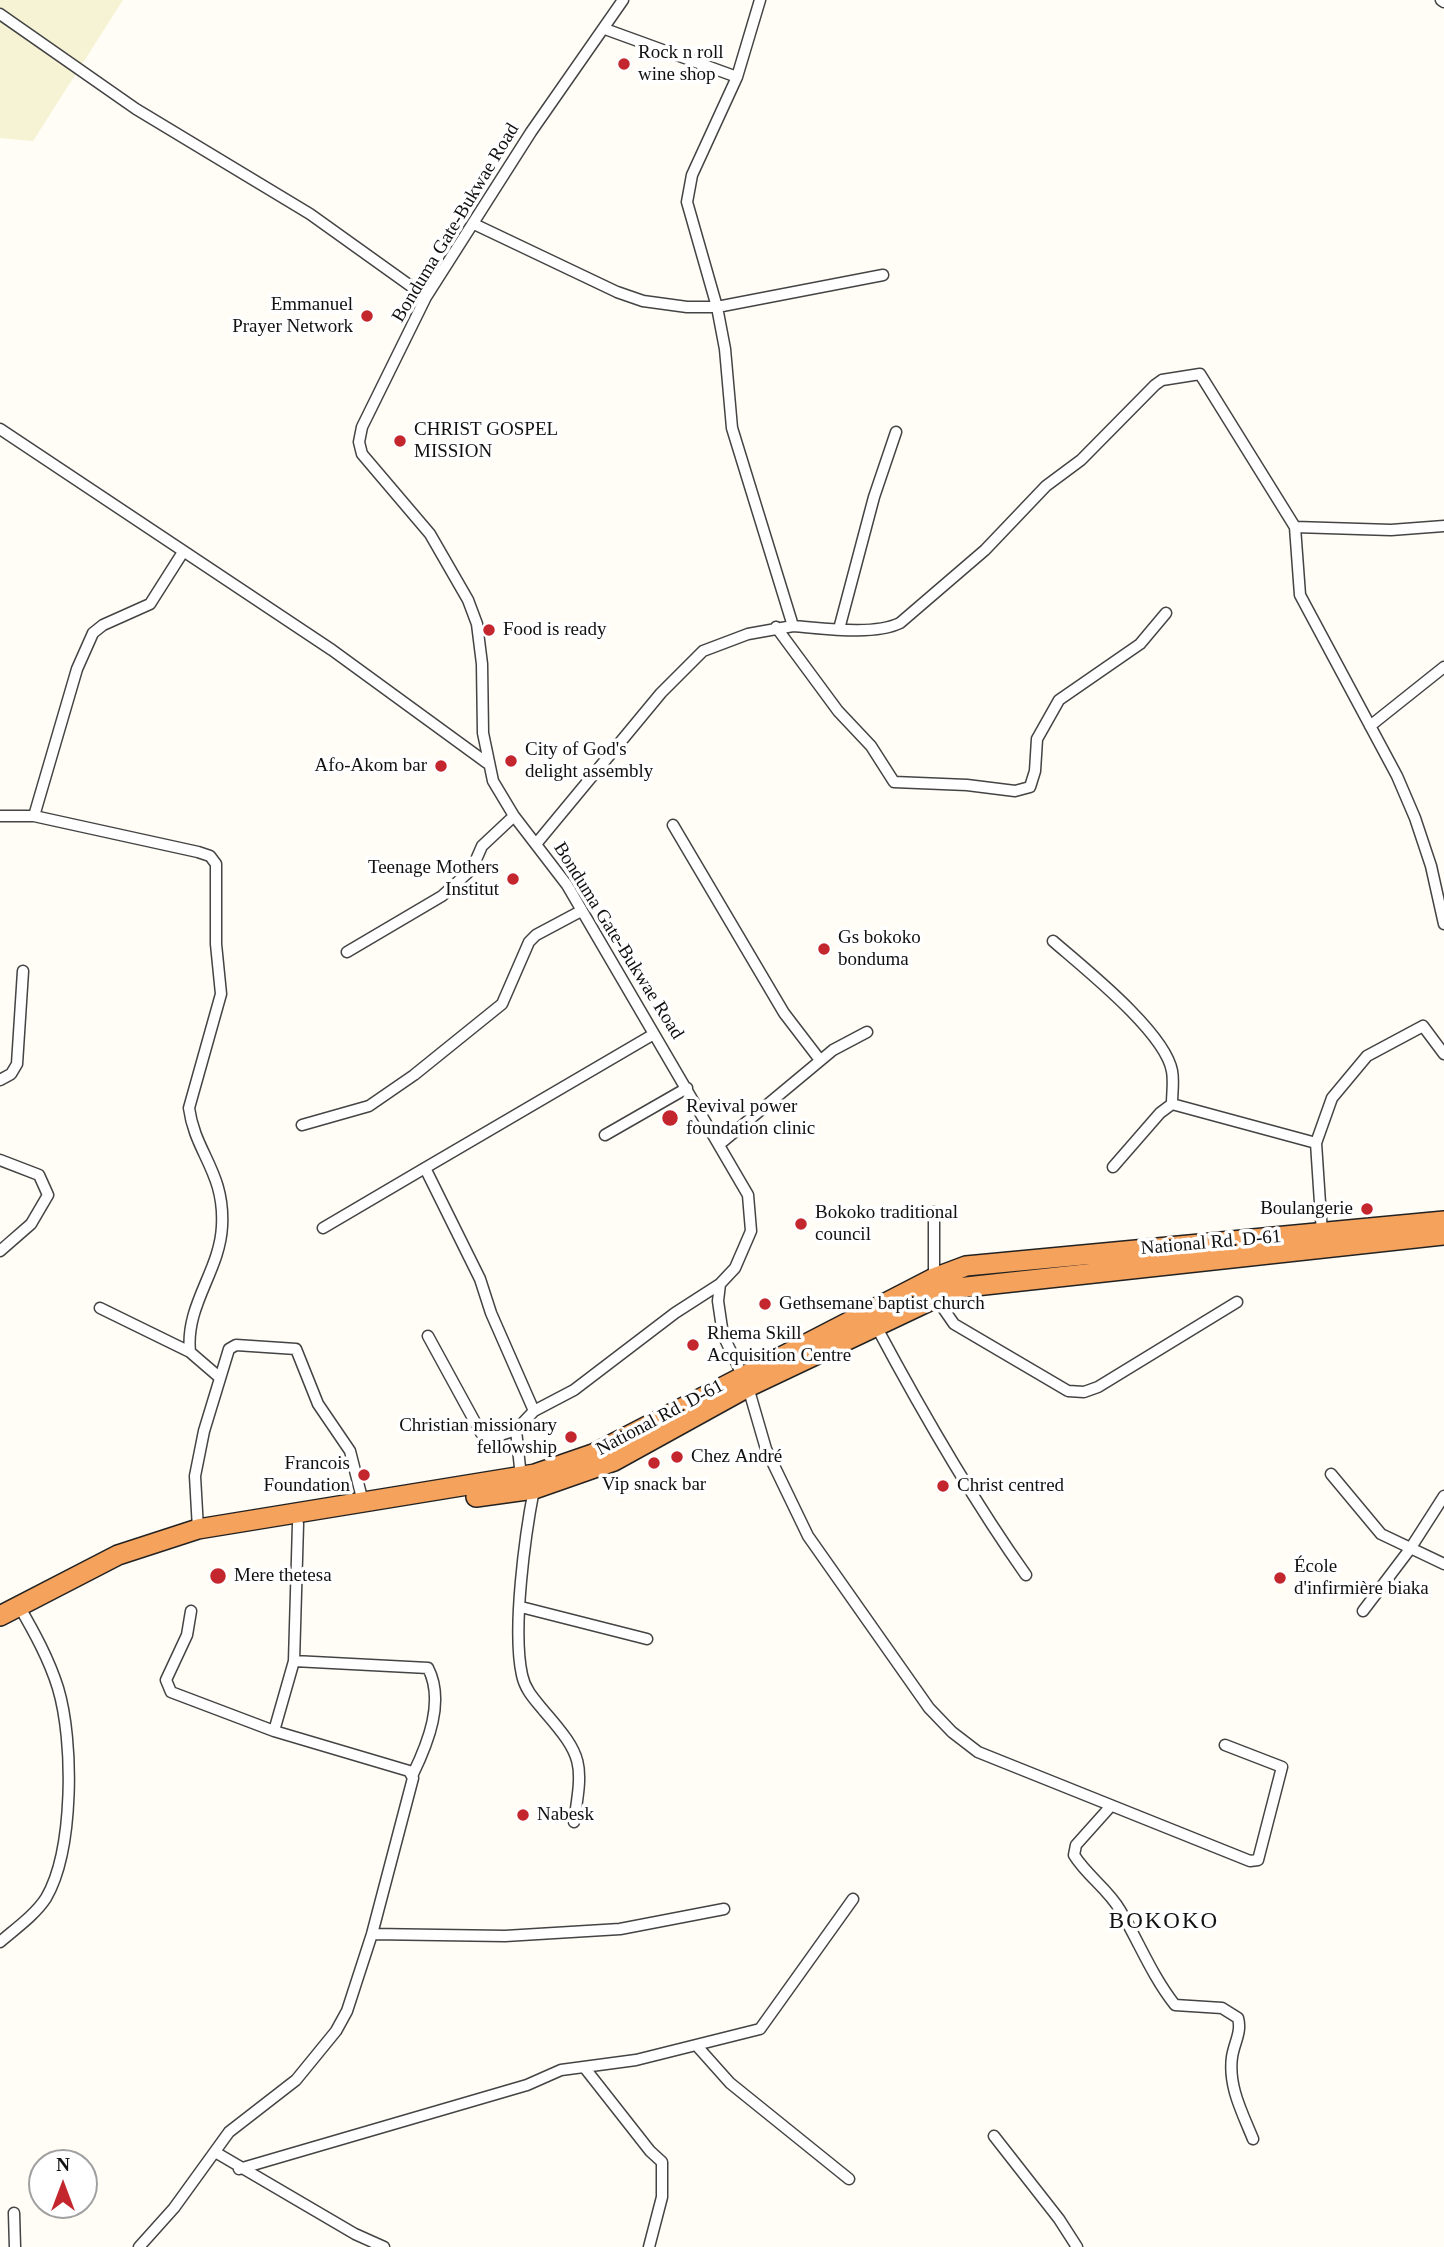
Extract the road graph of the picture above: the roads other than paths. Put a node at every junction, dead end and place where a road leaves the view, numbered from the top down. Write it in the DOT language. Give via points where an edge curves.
graph roads {
  1 [pos="623,0"];
  2 [pos="760,0"];
  3 [pos="0,14"];
  4 [pos="605,29"];
  5 [pos="737,77"];
  6 [pos="474,224"];
  7 [pos="883,275"];
  8 [pos="426,298"];
  9 [pos="717,307"];
  10 [pos="0,429"];
  11 [pos="897,432"];
  12 [pos="1444,526"];
  13 [pos="1295,527"];
  14 [pos="183,552"];
  15 [pos="1166,613"];
  16 [pos="793,626"];
  17 [pos="776,627"];
  18 [pos="839,629"];
  19 [pos="1444,667"];
  20 [pos="1370,726"];
  21 [pos="487,763"];
  22 [pos="0,816"];
  23 [pos="34,816"];
  24 [pos="514,816"];
  25 [pos="673,825"];
  26 [pos="536,844"];
  27 [pos="581,911"];
  28 [pos="1444,923"];
  29 [pos="1053,940"];
  30 [pos="347,952"];
  31 [pos="23,971"];
  32 [pos="867,1032"];
  33 [pos="654,1034"];
  34 [pos="1444,1054"];
  35 [pos="820,1060"];
  36 [pos="0,1080"];
  37 [pos="687,1088"];
  38 [pos="1172,1104"];
  39 [pos="302,1125"];
  40 [pos="605,1135"];
  41 [pos="1316,1143"];
  42 [pos="720,1144"];
  43 [pos="0,1160"];
  44 [pos="1113,1167"];
  45 [pos="425,1168"];
  46 [pos="934,1212"];
  47 [pos="1444,1221"];
  48 [pos="323,1228"];
  49 [pos="1322,1233"];
  50 [pos="1444,1235"];
  51 [pos="0,1251"];
  52 [pos="934,1279"];
  53 [pos="720,1284"];
  54 [pos="934,1299"];
  55 [pos="1237,1302"];
  56 [pos="100,1308"];
  57 [pos="876,1326"];
  58 [pos="428,1336"];
  59 [pos="190,1352"];
  60 [pos="219,1377"];
  61 [pos="745,1381"];
  62 [pos="534,1411"];
  63 [pos="516,1430"];
  64 [pos="1331,1474"];
  65 [pos="527,1483"];
  66 [pos="1444,1496"];
  67 [pos="363,1502"];
  68 [pos="298,1524"];
  69 [pos="198,1529"];
  70 [pos="1410,1549"];
  71 [pos="1444,1564"];
  72 [pos="1026,1575"];
  73 [pos="521,1606"];
  74 [pos="191,1611"];
  75 [pos="1363,1611"];
  76 [pos="8,1614"];
  77 [pos="647,1639"];
  78 [pos="294,1661"];
  79 [pos="274,1731"];
  80 [pos="1225,1745"];
  81 [pos="413,1774"];
  82 [pos="1110,1807"];
  83 [pos="574,1822"];
  84 [pos="853,1899"];
  85 [pos="724,1909"];
  86 [pos="372,1934"];
  87 [pos="0,1942"];
  88 [pos="697,2046"];
  89 [pos="583,2067"];
  90 [pos="994,2136"];
  91 [pos="1253,2139"];
  92 [pos="215,2152"];
  93 [pos="239,2169"];
  94 [pos="849,2179"];
  95 [pos="14,2213"];
  96 [pos="15,2247"];
  97 [pos="139,2247"];
  98 [pos="384,2247"];
  99 [pos="649,2247"];
  100 [pos="1077,2247"];
  1 -- 4 [label="street, Bonduma Gate-Bukwae Road"];
  2 -- 5 [label="street"];
  3 -- 8 [label="street" via="136,108 310,214"];
  4 -- 5 [label="street"];
  4 -- 6 [label="street, Bonduma Gate-Bukwae Road" via="531,132"];
  5 -- 9 [label="street" via="692,176 687,202"];
  6 -- 8 [label="street, Bonduma Gate-Bukwae Road"];
  6 -- 9 [label="street" via="617,292 665,304"];
  7 -- 9 [label="street"];
  8 -- 21 [label="street, Bonduma Gate-Bukwae Road" via="362,427 359,442 362,454 430,534 468,600 477,624 482,664"];
  9 -- 16 [label="street" via="732,428"];
  10 -- 14 [label="street"];
  11 -- 18 [label="street" via="874,497"];
  12 -- 13 [label="street" via="1391,530"];
  13 -- 18 [label="street" via="1199,374 1162,380 1081,460 1046,486 985,550 900,623"];
  13 -- 20 [label="street" via="1300,595"];
  14 -- 21 [label="street" via="332,650"];
  14 -- 23 [label="street" via="150,604 93,633 77,669"];
  15 -- 17 [label="street" via="1140,644 1059,700 1037,739 1030,787 1015,791 894,782 871,746 838,711"];
  16 -- 17 [label="street"];
  16 -- 18 [label="street"];
  17 -- 26 [label="street" via="703,651 661,693"];
  19 -- 20 [label="street"];
  20 -- 28 [label="street" via="1415,818"];
  21 -- 24 [label="street, Bonduma Gate-Bukwae Road"];
  22 -- 23 [label="street"];
  23 -- 59 [label="street" via="198,852 216,864 221,993 189,1108 190,1122 216,1174 223,1201 222,1231 193,1310"];
  24 -- 26 [label="street, Bonduma Gate-Bukwae Road"];
  24 -- 30 [label="street" via="482,846 472,869 442,895"];
  25 -- 35 [label="street" via="784,1013"];
  26 -- 27 [label="street, Bonduma Gate-Bukwae Road"];
  27 -- 33 [label="street, Bonduma Gate-Bukwae Road"];
  27 -- 39 [label="street" via="536,935 502,1004 414,1075 369,1106"];
  29 -- 38 [label="street" via="1129,1009 1156,1041 1172,1070"];
  31 -- 36 [label="street" via="18,1064"];
  32 -- 35 [label="street"];
  33 -- 37 [label="street, Bonduma Gate-Bukwae Road"];
  33 -- 45 [label="street"];
  34 -- 41 [label="street" via="1423,1026 1367,1056 1332,1098"];
  35 -- 42 [label="street"];
  37 -- 40 [label="street"];
  37 -- 42 [label="street, Bonduma Gate-Bukwae Road"];
  38 -- 41 [label="street"];
  38 -- 44 [label="street"];
  41 -- 49 [label="street"];
  42 -- 53 [label="street, Bonduma Gate-Bukwae Road" via="748,1195 752,1215 745,1250"];
  43 -- 51 [label="street" via="39,1175 48,1195 31,1224"];
  45 -- 48 [label="street"];
  45 -- 62 [label="street" via="475,1268"];
  46 -- 52 [label="street"];
  47 -- 49 [label="highway, National Rd. D-61"];
  49 -- 52 [label="highway, National Rd. D-61" via="966,1266"];
  50 -- 54 [label="highway, National Rd. D-61" via="975,1284"];
  52 -- 54 [label="street"];
  52 -- 61 [label="highway, National Rd. D-61"];
  53 -- 61 [label="street" via="723,1335"];
  53 -- 62 [label="street, Bonduma Gate-Bukwae Road" via="574,1390"];
  54 -- 55 [label="street" via="954,1324 1068,1391 1084,1392 1134,1368"];
  54 -- 57 [label="highway, National Rd. D-61"];
  56 -- 59 [label="street"];
  57 -- 61 [label="highway, National Rd. D-61"];
  57 -- 72 [label="street" via="987,1520"];
  58 -- 63 [label="street" via="481,1433 491,1438"];
  59 -- 60 [label="street"];
  60 -- 67 [label="street" via="229,1349 236,1345 296,1349 318,1404 351,1451"];
  60 -- 69 [label="street" via="195,1476"];
  61 -- 65 [label="highway, National Rd. D-61" via="614,1461"];
  61 -- 82 [label="street" via="766,1450 808,1536 929,1708 978,1752"];
  62 -- 63 [label="street, Bonduma Gate-Bukwae Road"];
  63 -- 65 [label="street"];
  64 -- 70 [label="street" via="1381,1534"];
  65 -- 67 [label="highway, National Rd. D-61"];
  65 -- 68 [label="highway, National Rd. D-61"];
  65 -- 73 [label="street"];
  66 -- 70 [label="street"];
  67 -- 69 [label="highway, National Rd. D-61"];
  68 -- 76 [label="highway, National Rd. D-61" via="161,1552"];
  68 -- 78 [label="street"];
  69 -- 76 [label="highway, National Rd. D-61" via="118,1555"];
  70 -- 71 [label="street"];
  70 -- 75 [label="street"];
  73 -- 77 [label="street"];
  73 -- 83 [label="street" via="522,1675 528,1693 561,1730 580,1762"];
  74 -- 79 [label="street" via="187,1636 166,1680 171,1692"];
  76 -- 87 [label="street" via="49,1664 59,1691 66,1734 67,1794 54,1880 45,1900"];
  78 -- 79 [label="street"];
  78 -- 81 [label="street" via="428,1668 435,1681 429,1741"];
  79 -- 81 [label="street"];
  80 -- 82 [label="street" via="1282,1768 1258,1860 1250,1861"];
  81 -- 86 [label="street"];
  82 -- 91 [label="street" via="1076,1845 1074,1855 1120,1910 1175,2005 1222,2008 1238,2018 1232,2085"];
  84 -- 88 [label="street" via="760,2029"];
  85 -- 86 [label="street" via="620,1929 505,1936"];
  86 -- 92 [label="street" via="336,2031 296,2080 229,2132"];
  88 -- 89 [label="street"];
  88 -- 94 [label="street" via="730,2083"];
  89 -- 93 [label="street"];
  89 -- 99 [label="street" via="662,2162 662,2197"];
  90 -- 100 [label="street"];
  92 -- 93 [label="street"];
  92 -- 97 [label="street"];
  93 -- 98 [label="street"];
  95 -- 96 [label="street"];
}
